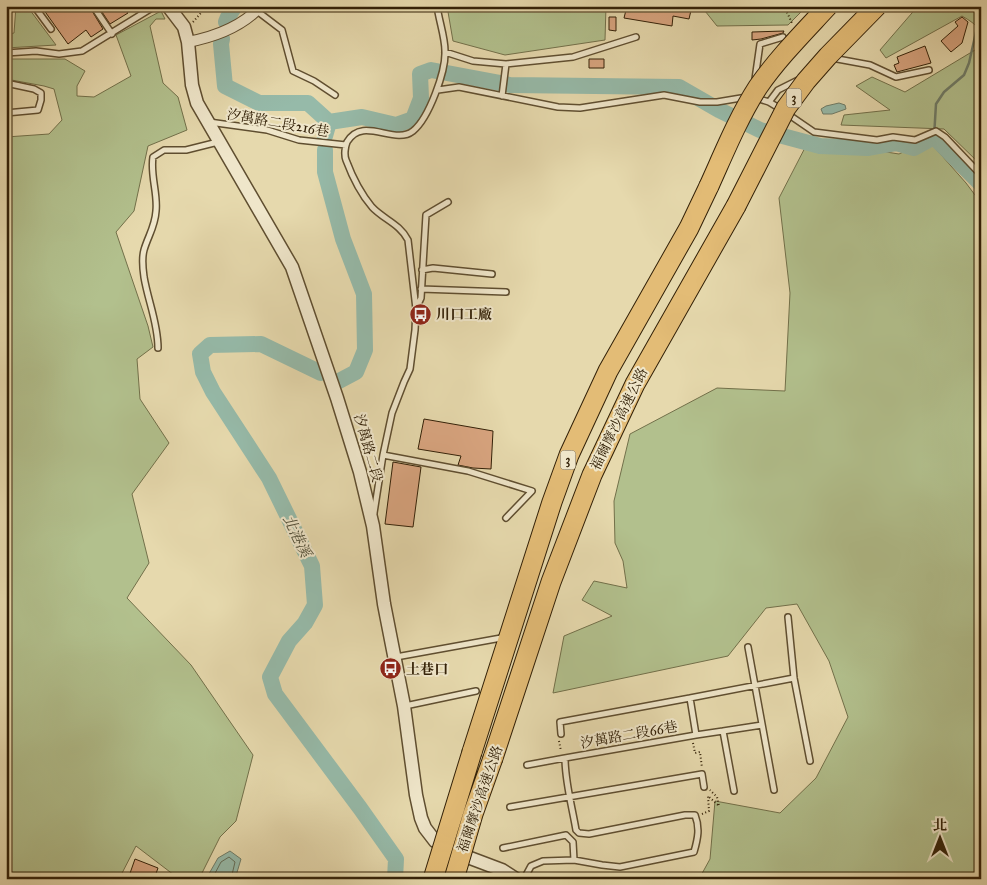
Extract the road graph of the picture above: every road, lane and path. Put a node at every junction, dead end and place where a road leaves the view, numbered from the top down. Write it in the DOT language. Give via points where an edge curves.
graph roads {
  1 [pos="34,6"];
  2 [pos="93,6"];
  3 [pos="155,6"];
  4 [pos="168,6"];
  5 [pos="207,6"];
  6 [pos="437,6"];
  7 [pos="828,6"];
  8 [pos="877,6"];
  9 [pos="259,8"];
  10 [pos="184,27"];
  11 [pos="51,29"];
  12 [pos="112,34"];
  13 [pos="636,37"];
  14 [pos="783,37"];
  15 [pos="188,42"];
  16 [pos="445,52"];
  17 [pos="6,53"];
  18 [pos="506,64"];
  19 [pos="929,70"];
  20 [pos="6,83"];
  21 [pos="438,90"];
  22 [pos="335,95"];
  23 [pos="502,96"];
  24 [pos="753,97"];
  25 [pos="769,102"];
  26 [pos="6,113"];
  27 [pos="206,121"];
  28 [pos="218,142"];
  29 [pos="346,146"];
  30 [pos="981,175"];
  31 [pos="448,202"];
  32 [pos="422,270"];
  33 [pos="492,274"];
  34 [pos="421,289"];
  35 [pos="506,292"];
  36 [pos="416,309"];
  37 [pos="158,348"];
  38 [pos="383,455"];
  39 [pos="506,518"];
  40 [pos="373,526"];
  41 [pos="788,617"];
  42 [pos="501,638"];
  43 [pos="748,647"];
  44 [pos="395,658"];
  45 [pos="794,678"];
  46 [pos="755,686"];
  47 [pos="476,691"];
  48 [pos="690,698"];
  49 [pos="404,706"];
  50 [pos="762,725"];
  51 [pos="723,731"];
  52 [pos="561,734"];
  53 [pos="694,736"];
  54 [pos="564,758"];
  55 [pos="810,761"];
  56 [pos="527,765"];
  57 [pos="702,774"];
  58 [pos="704,787"];
  59 [pos="774,790"];
  60 [pos="734,791"];
  61 [pos="570,796"];
  62 [pos="510,807"];
  63 [pos="698,822"];
  64 [pos="503,848"];
  65 [pos="574,860"];
  66 [pos="433,879"];
  67 [pos="454,879"];
  68 [pos="516,879"];
  69 [pos="524,879"];
  1 -- 11 [label="lane"];
  2 -- 12 [label="lane"];
  3 -- 12 [label="lane"];
  4 -- 10 [label="street, 汐萬路二段"];
  5 -- 10 [label="path"];
  6 -- 16 [label="lane"];
  7 -- 66 [label="highway, 福爾摩沙高速公路 / 3, bridge" via="758,87 689,228 608,371 552,502"];
  8 -- 67 [label="highway, 福爾摩沙高速公路 / 3, bridge" via="806,81 786,108 736,206 635,384 592,474 551,582"];
  9 -- 15 [label="street" via="237,26"];
  9 -- 22 [label="lane" via="282,30 293,71"];
  10 -- 15 [label="street, 汐萬路二段"];
  12 -- 17 [label="lane" via="82,51"];
  13 -- 18 [label="lane" via="573,58"];
  14 -- 24 [label="lane" via="760,44"];
  15 -- 27 [label="street, 汐萬路二段" via="192,85"];
  16 -- 18 [label="lane" via="473,61"];
  16 -- 21 [label="lane"];
  18 -- 23 [label="lane"];
  19 -- 25 [label="lane" via="896,77 870,65 834,57 778,90"];
  20 -- 26 [label="lane" via="41,93 38,110"];
  21 -- 23 [label="lane" via="459,87"];
  21 -- 29 [label="lane" via="419,126 411,132 360,130 351,136"];
  23 -- 24 [label="lane" via="580,108 664,95 700,102"];
  24 -- 25 [label="lane"];
  25 -- 30 [label="lane" via="814,132 877,140 915,140 936,131"];
  27 -- 28 [label="street, 汐萬路二段"];
  27 -- 29 [label="lane, 汐萬路二段216巷"];
  28 -- 37 [label="lane" via="186,150 164,150 153,157 156,213 153,231 143,252 144,276 158,332"];
  28 -- 40 [label="street, 汐萬路二段" via="292,267 337,398"];
  29 -- 36 [label="lane" via="345,158 372,207 404,232 408,240"];
  31 -- 32 [label="lane" via="426,215"];
  32 -- 33 [label="lane" via="433,268"];
  32 -- 34 [label="lane"];
  34 -- 35 [label="lane"];
  34 -- 36 [label="lane"];
  36 -- 38 [label="lane" via="410,370 392,413"];
  38 -- 39 [label="lane" via="468,471 532,491"];
  38 -- 40 [label="lane"];
  40 -- 44 [label="street, 汐萬路二段"];
  41 -- 45 [label="lane"];
  42 -- 44 [label="lane"];
  43 -- 46 [label="lane"];
  44 -- 49 [label="street, 汐萬路二段"];
  45 -- 46 [label="lane"];
  45 -- 55 [label="lane"];
  46 -- 48 [label="lane"];
  46 -- 50 [label="lane"];
  47 -- 49 [label="lane"];
  48 -- 52 [label="lane" via="560,722"];
  48 -- 53 [label="lane, 汐萬路二段66巷"];
  49 -- 68 [label="street, 汐萬路二段" via="416,795 426,828 435,841 449,850 502,870"];
  50 -- 51 [label="lane"];
  50 -- 59 [label="lane"];
  51 -- 53 [label="lane"];
  51 -- 60 [label="lane"];
  52 -- 54 [label="path" via="559,740"];
  53 -- 54 [label="lane, 汐萬路二段66巷"];
  53 -- 57 [label="path" via="695,753 700,752"];
  54 -- 56 [label="lane"];
  54 -- 61 [label="lane, 汐萬路二段66巷"];
  57 -- 58 [label="lane"];
  57 -- 61 [label="lane"];
  58 -- 63 [label="path" via="717,797 719,806 708,796 709,811 702,814"];
  61 -- 62 [label="lane"];
  61 -- 63 [label="lane, 汐萬路二段66巷" via="579,833 589,834 685,815 695,815"];
  63 -- 65 [label="lane" via="699,837 694,852 620,867"];
  64 -- 65 [label="lane" via="566,835 573,842"];
  65 -- 69 [label="lane" via="543,861 531,866"];
}
